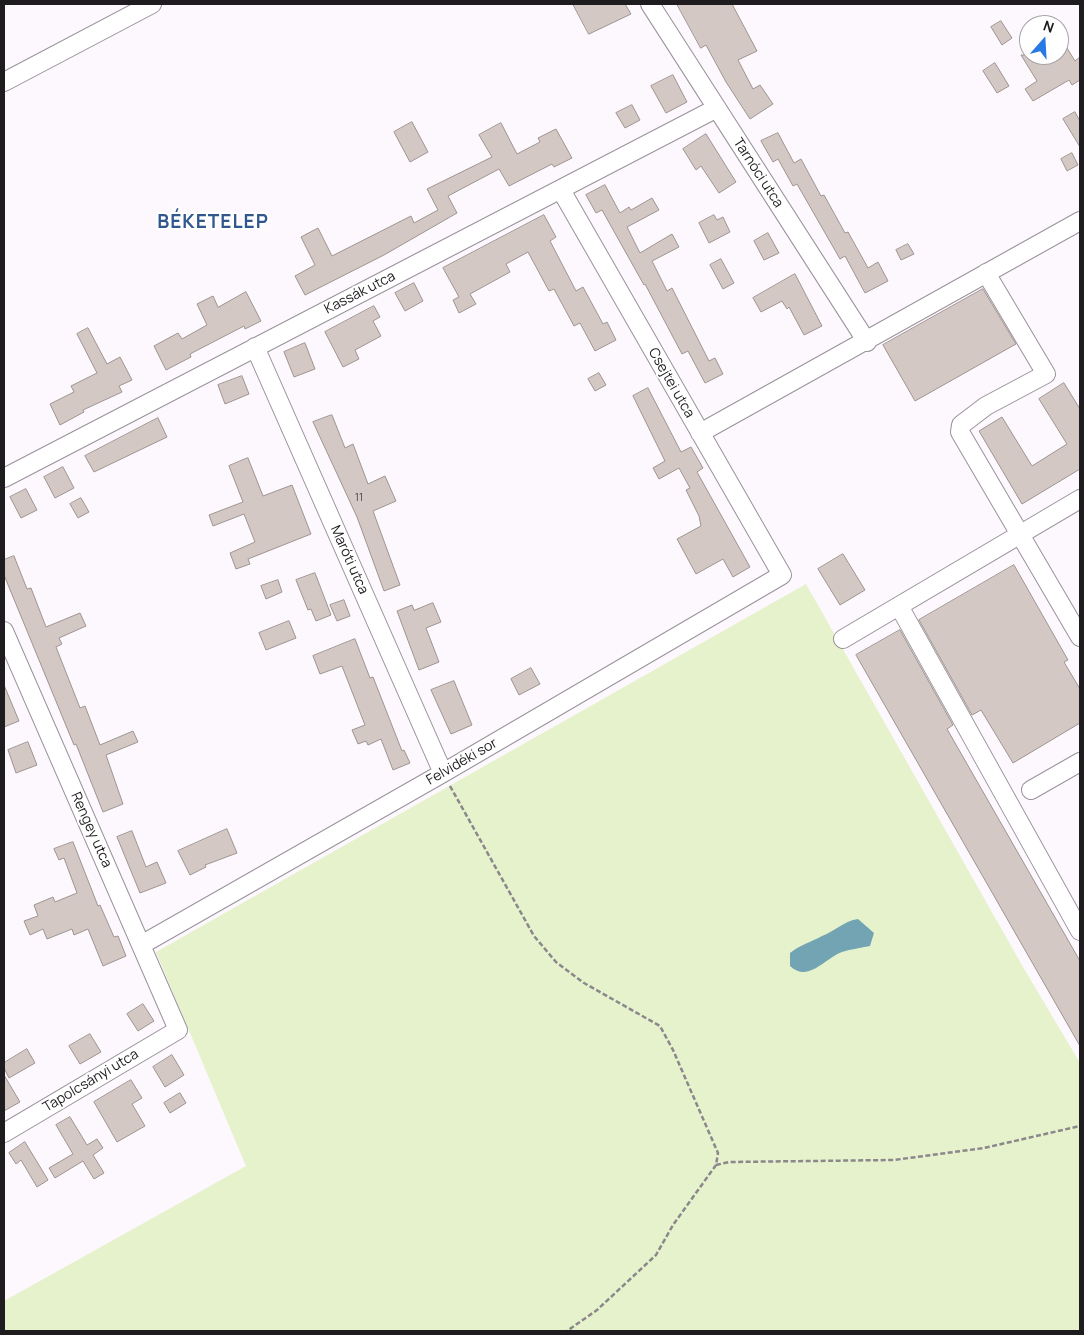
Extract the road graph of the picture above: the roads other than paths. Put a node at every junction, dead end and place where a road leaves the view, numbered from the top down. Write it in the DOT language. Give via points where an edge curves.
graph roads {
  1 [pos="152,4"];
  2 [pos="650,4"];
  3 [pos="4,82"];
  4 [pos="717,108"];
  5 [pos="561,190"];
  6 [pos="1080,220"];
  7 [pos="986,273"];
  8 [pos="866,342"];
  9 [pos="255,346"];
  10 [pos="700,434"];
  11 [pos="4,478"];
  12 [pos="1080,499"];
  13 [pos="1020,533"];
  14 [pos="782,575"];
  15 [pos="899,606"];
  16 [pos="4,631"];
  17 [pos="1080,636"];
  18 [pos="843,639"];
  19 [pos="1080,762"];
  20 [pos="443,774"];
  21 [pos="1031,790"];
  22 [pos="1080,932"];
  23 [pos="141,945"];
  24 [pos="178,1030"];
  25 [pos="4,1133"];
  1 -- 3 [label="street"];
  2 -- 4 [label="street, Tarnóci utca"];
  4 -- 5 [label="street, Kassák utca"];
  4 -- 8 [label="street, Tarnóci utca"];
  5 -- 9 [label="street, Kassák utca"];
  5 -- 10 [label="street, Csejtei utca"];
  6 -- 7 [label="street"];
  7 -- 8 [label="street"];
  7 -- 13 [label="street" via="1046,374 986,406 961,425 960,432"];
  8 -- 10 [label="street"];
  9 -- 11 [label="street, Kassák utca"];
  9 -- 20 [label="street, Maróti utca"];
  10 -- 14 [label="street, Csejtei utca"];
  12 -- 13 [label="street"];
  13 -- 15 [label="street"];
  13 -- 17 [label="street"];
  14 -- 20 [label="street, Felvidéki sor"];
  15 -- 18 [label="street"];
  15 -- 22 [label="street"];
  16 -- 23 [label="street, Rengey utca"];
  19 -- 21 [label="street"];
  20 -- 23 [label="street, Felvidéki sor"];
  23 -- 24 [label="street, Rengey utca"];
  24 -- 25 [label="street, Tapolcsányi utca"];
}
